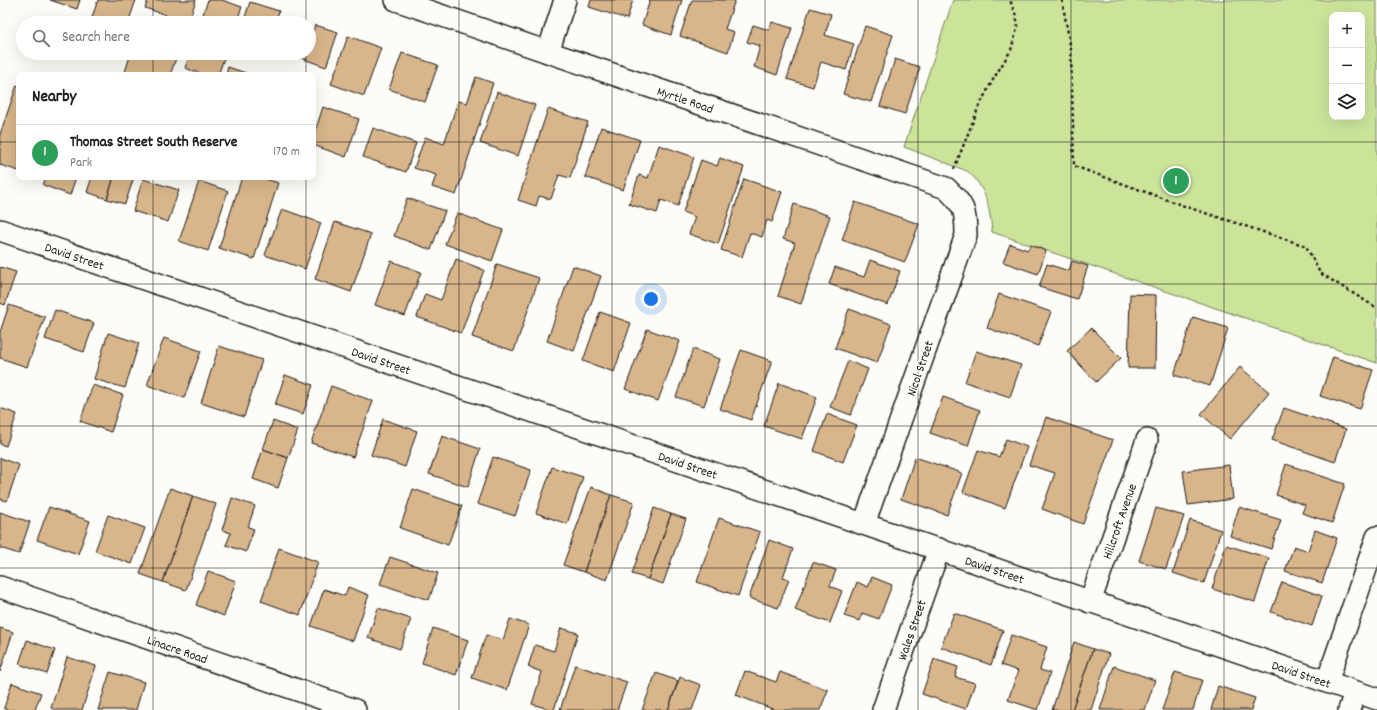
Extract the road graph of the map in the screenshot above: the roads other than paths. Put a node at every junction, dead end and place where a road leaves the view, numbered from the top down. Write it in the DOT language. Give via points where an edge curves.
graph roads {
  1 [pos="396,0"];
  2 [pos="565,0"];
  3 [pos="548,52"];
  4 [pos="964,212"];
  5 [pos="0,230"];
  6 [pos="1147,440"];
  7 [pos="864,524"];
  8 [pos="1377,537"];
  9 [pos="939,549"];
  10 [pos="0,587"];
  11 [pos="1090,602"];
  12 [pos="1327,682"];
  13 [pos="1377,699"];
  14 [pos="1352,701"];
  15 [pos="355,710"];
  16 [pos="883,710"];
  1 -- 3 [label="street, Myrtle Road"];
  2 -- 3 [label="street"];
  3 -- 4 [label="street, Myrtle Road" via="946,188 958,199"];
  4 -- 7 [label="street, Nicol Street" via="966,235"];
  5 -- 7 [label="street, David Street"];
  6 -- 11 [label="street, Hillcroft Avenue"];
  7 -- 9 [label="street, David Street"];
  8 -- 12 [label="street"];
  9 -- 11 [label="street, David Street"];
  9 -- 16 [label="street, Wales Street"];
  10 -- 15 [label="street, Linacre Road"];
  11 -- 12 [label="street, David Street"];
  12 -- 14 [label="street, David Street"];
  13 -- 14 [label="street, David Street"];
}
